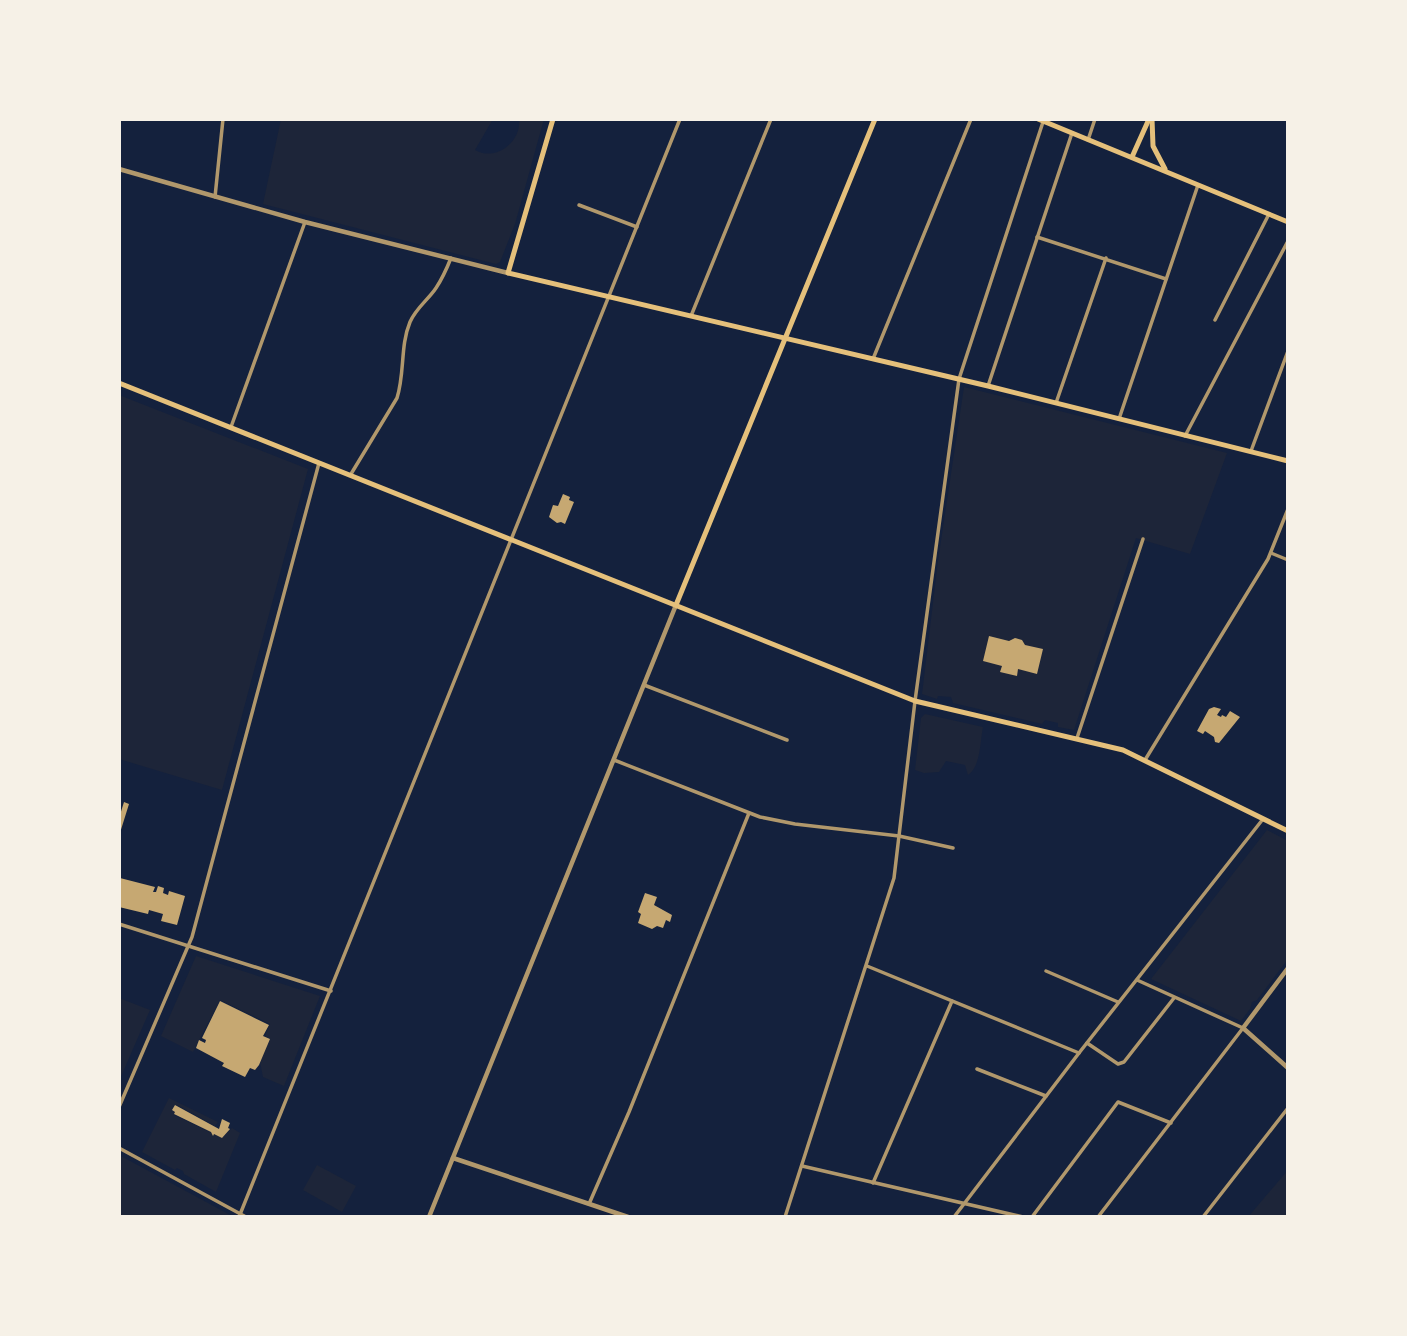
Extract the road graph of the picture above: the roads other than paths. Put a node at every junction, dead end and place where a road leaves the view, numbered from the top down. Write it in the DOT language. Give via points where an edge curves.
graph roads {
  1 [pos="223,119"];
  2 [pos="552,119"];
  3 [pos="680,119"];
  4 [pos="771,119"];
  5 [pos="875,119"];
  6 [pos="971,119"];
  7 [pos="1095,119"];
  8 [pos="1150,119"];
  9 [pos="1040,120"];
  10 [pos="1072,133"];
  11 [pos="1088,140"];
  12 [pos="1132,157"];
  13 [pos="119,169"];
  14 [pos="1167,172"];
  15 [pos="1198,185"];
  16 [pos="215,198"];
  17 [pos="579,205"];
  18 [pos="1269,214"];
  19 [pos="305,222"];
  20 [pos="1288,222"];
  21 [pos="637,227"];
  22 [pos="1037,237"];
  23 [pos="1288,241"];
  24 [pos="451,258"];
  25 [pos="1105,258"];
  26 [pos="508,273"];
  27 [pos="1166,279"];
  28 [pos="608,297"];
  29 [pos="691,316"];
  30 [pos="1214,320"];
  31 [pos="784,338"];
  32 [pos="1288,351"];
  33 [pos="873,359"];
  34 [pos="959,379"];
  35 [pos="119,383"];
  36 [pos="988,386"];
  37 [pos="1056,403"];
  38 [pos="1119,420"];
  39 [pos="231,428"];
  40 [pos="1185,436"];
  41 [pos="1250,452"];
  42 [pos="1288,461"];
  43 [pos="319,463"];
  44 [pos="350,475"];
  45 [pos="1288,509"];
  46 [pos="1282,527"];
  47 [pos="1288,528"];
  48 [pos="1143,539"];
  49 [pos="512,540"];
  50 [pos="1271,553"];
  51 [pos="1288,559"];
  52 [pos="676,605"];
  53 [pos="644,685"];
  54 [pos="915,701"];
  55 [pos="1077,738"];
  56 [pos="787,740"];
  57 [pos="1145,760"];
  58 [pos="614,761"];
  59 [pos="749,813"];
  60 [pos="1263,818"];
  61 [pos="1288,831"];
  62 [pos="899,836"];
  63 [pos="953,849"];
  64 [pos="119,924"];
  65 [pos="190,944"];
  66 [pos="867,966"];
  67 [pos="1288,968"];
  68 [pos="1046,971"];
  69 [pos="1137,980"];
  70 [pos="331,991"];
  71 [pos="1174,998"];
  72 [pos="952,1001"];
  73 [pos="1119,1002"];
  74 [pos="1242,1028"];
  75 [pos="1087,1043"];
  76 [pos="1079,1053"];
  77 [pos="1288,1068"];
  78 [pos="977,1069"];
  79 [pos="1046,1096"];
  80 [pos="119,1107"];
  81 [pos="1288,1108"];
  82 [pos="1171,1123"];
  83 [pos="119,1148"];
  84 [pos="453,1158"];
  85 [pos="802,1166"];
  86 [pos="873,1183"];
  87 [pos="589,1204"];
  88 [pos="963,1205"];
  89 [pos="240,1215"];
  90 [pos="246,1217"];
  91 [pos="429,1217"];
  92 [pos="628,1217"];
  93 [pos="785,1217"];
  94 [pos="954,1217"];
  95 [pos="1022,1217"];
  96 [pos="1032,1217"];
  97 [pos="1098,1217"];
  98 [pos="1203,1217"];
  1 -- 16 [label="street"];
  2 -- 26 [label="main road"];
  3 -- 21 [label="street"];
  4 -- 29 [label="street"];
  5 -- 31 [label="main road"];
  6 -- 33 [label="street"];
  7 -- 11 [label="street"];
  8 -- 12 [label="main road"];
  8 -- 14 [label="main road" via="1153,146"];
  9 -- 10 [label="main road"];
  9 -- 34 [label="street"];
  10 -- 11 [label="main road"];
  10 -- 22 [label="street"];
  11 -- 12 [label="main road"];
  12 -- 14 [label="main road"];
  13 -- 16 [label="street"];
  14 -- 15 [label="main road"];
  15 -- 18 [label="main road"];
  15 -- 27 [label="street"];
  16 -- 19 [label="street"];
  17 -- 21 [label="street"];
  18 -- 20 [label="main road"];
  18 -- 30 [label="street"];
  19 -- 24 [label="street"];
  19 -- 39 [label="street"];
  21 -- 28 [label="street"];
  22 -- 25 [label="street"];
  22 -- 36 [label="street"];
  23 -- 40 [label="street"];
  24 -- 26 [label="street"];
  24 -- 44 [label="street" via="410,323 397,398"];
  25 -- 27 [label="street"];
  25 -- 37 [label="street"];
  26 -- 28 [label="main road"];
  27 -- 38 [label="street"];
  28 -- 29 [label="main road"];
  28 -- 49 [label="street"];
  29 -- 31 [label="main road"];
  31 -- 33 [label="main road"];
  31 -- 52 [label="main road"];
  32 -- 41 [label="street"];
  33 -- 34 [label="main road"];
  34 -- 36 [label="main road"];
  34 -- 54 [label="street"];
  35 -- 39 [label="main road"];
  36 -- 37 [label="main road"];
  37 -- 38 [label="main road"];
  38 -- 40 [label="main road"];
  39 -- 43 [label="main road"];
  40 -- 41 [label="main road"];
  41 -- 42 [label="main road"];
  43 -- 44 [label="main road"];
  43 -- 65 [label="street"];
  44 -- 49 [label="main road"];
  45 -- 46 [label="street"];
  46 -- 47 [label="street"];
  46 -- 50 [label="street"];
  48 -- 55 [label="street"];
  49 -- 52 [label="main road"];
  49 -- 70 [label="street"];
  50 -- 51 [label="street"];
  50 -- 57 [label="street"];
  52 -- 53 [label="street"];
  52 -- 54 [label="main road"];
  53 -- 56 [label="street"];
  53 -- 58 [label="street"];
  54 -- 55 [label="main road"];
  54 -- 62 [label="street"];
  55 -- 57 [label="main road"];
  57 -- 60 [label="main road"];
  58 -- 59 [label="street"];
  58 -- 84 [label="street"];
  59 -- 62 [label="street" via="795,824"];
  59 -- 87 [label="street"];
  60 -- 61 [label="main road"];
  60 -- 69 [label="street"];
  62 -- 63 [label="street"];
  62 -- 66 [label="street" via="890,894"];
  64 -- 65 [label="street"];
  65 -- 70 [label="street"];
  65 -- 80 [label="street"];
  66 -- 72 [label="street"];
  66 -- 85 [label="street"];
  67 -- 74 [label="street"];
  68 -- 73 [label="street"];
  69 -- 71 [label="street"];
  69 -- 73 [label="street"];
  70 -- 89 [label="street"];
  71 -- 74 [label="street"];
  71 -- 75 [label="street" via="1124,1062 1118,1064"];
  72 -- 76 [label="street"];
  72 -- 86 [label="street"];
  73 -- 75 [label="street"];
  74 -- 77 [label="street"];
  74 -- 82 [label="street"];
  75 -- 76 [label="street"];
  76 -- 79 [label="street"];
  78 -- 79 [label="street"];
  79 -- 88 [label="street"];
  81 -- 98 [label="street"];
  82 -- 96 [label="street" via="1118,1102"];
  82 -- 97 [label="street"];
  83 -- 89 [label="street"];
  84 -- 87 [label="street"];
  84 -- 91 [label="street"];
  85 -- 86 [label="street"];
  85 -- 93 [label="street"];
  86 -- 88 [label="street"];
  87 -- 92 [label="street"];
  88 -- 94 [label="street"];
  88 -- 95 [label="street"];
  89 -- 90 [label="street"];
}
